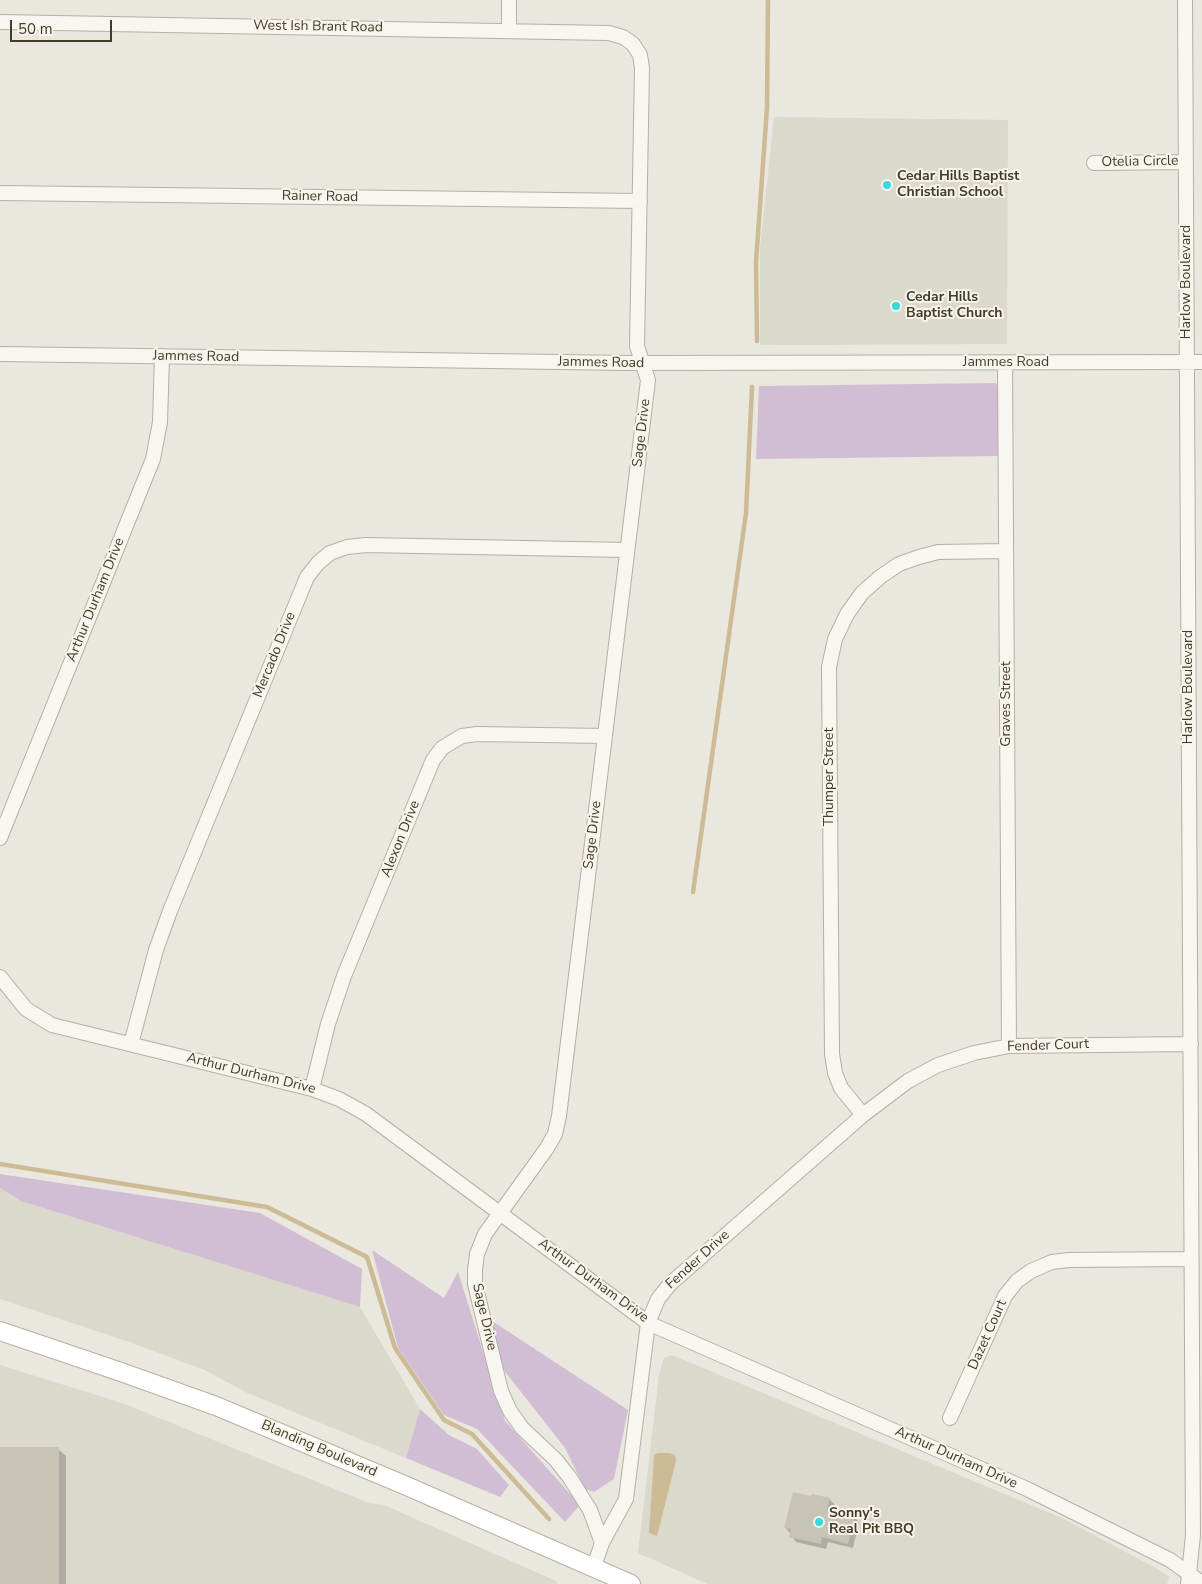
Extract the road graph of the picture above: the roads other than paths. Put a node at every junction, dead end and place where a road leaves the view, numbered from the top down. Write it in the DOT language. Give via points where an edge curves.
graph roads {
  1 [pos="509,0"];
  2 [pos="1185,0"];
  3 [pos="0,22"];
  4 [pos="509,30"];
  5 [pos="633,44"];
  6 [pos="1094,162"];
  7 [pos="1186,162"];
  8 [pos="0,192"];
  9 [pos="640,202"];
  10 [pos="0,354"];
  11 [pos="162,356"];
  12 [pos="1187,362"];
  13 [pos="1202,362"];
  14 [pos="643,363"];
  15 [pos="1005,363"];
  16 [pos="627,550"];
  17 [pos="1006,551"];
  18 [pos="605,736"];
  19 [pos="0,838"];
  20 [pos="0,976"];
  21 [pos="131,1044"];
  22 [pos="1191,1044"];
  23 [pos="1009,1046"];
  24 [pos="312,1089"];
  25 [pos="862,1115"];
  26 [pos="500,1213"];
  27 [pos="1192,1259"];
  28 [pos="648,1323"];
  29 [pos="0,1331"];
  30 [pos="950,1418"];
  31 [pos="602,1543"];
  32 [pos="593,1569"];
  33 [pos="1188,1579"];
  34 [pos="1202,1583"];
  35 [pos="631,1584"];
  1 -- 4 [label="street"];
  2 -- 7 [label="street, Harlow Boulevard"];
  3 -- 4 [label="street, West Ish Brant Road"];
  4 -- 5 [label="street, West Ish Brant Road" via="609,33"];
  5 -- 9 [label="street, Sage Drive" via="640,55 642,68"];
  6 -- 7 [label="street, Otelia Circle"];
  7 -- 12 [label="street, Harlow Boulevard"];
  8 -- 9 [label="street, Rainer Road"];
  9 -- 14 [label="street, Sage Drive" via="637,346"];
  10 -- 11 [label="street, Jammes Road"];
  11 -- 14 [label="street, Jammes Road"];
  11 -- 19 [label="street, Arthur Durham Drive" via="160,422 153,459"];
  12 -- 13 [label="street, Jammes Road"];
  12 -- 15 [label="street, Jammes Road"];
  12 -- 22 [label="street, Harlow Boulevard"];
  14 -- 15 [label="street, Jammes Road"];
  14 -- 16 [label="street, Sage Drive" via="648,380"];
  15 -- 17 [label="street, Graves Street"];
  16 -- 18 [label="street, Sage Drive"];
  16 -- 21 [label="street, Mercado Drive" via="366,545 330,553 318,563 307,577 170,911"];
  17 -- 23 [label="street, Graves Street"];
  17 -- 25 [label="street, Thumper Street" via="938,552 899,564 862,593 847,614 835,640 830,667 832,1054 841,1088"];
  18 -- 24 [label="street, Alexon Drive" via="477,734 462,736 442,748 433,760 344,976"];
  18 -- 26 [label="street, Sage Drive" via="559,1116 555,1134 547,1148"];
  20 -- 21 [label="street, Arthur Durham Drive" via="26,1009 52,1025"];
  21 -- 24 [label="street, Arthur Durham Drive"];
  22 -- 23 [label="street, Fender Court"];
  22 -- 27 [label="street, Harlow Boulevard"];
  23 -- 25 [label="street, Fender Court" via="974,1052 938,1065 908,1081"];
  24 -- 26 [label="street, Arthur Durham Drive" via="366,1114"];
  25 -- 28 [label="street, Fender Drive" via="670,1284 658,1299"];
  26 -- 28 [label="street, Arthur Durham Drive"];
  26 -- 31 [label="street, Sage Drive" via="477,1254 475,1284 501,1391 522,1428 570,1478 590,1510"];
  27 -- 30 [label="street, Dazet Court" via="1069,1260 1052,1262 1031,1271 1005,1296"];
  27 -- 33 [label="street, Harlow Boulevard" via="1192,1535"];
  28 -- 31 [label="street, Fender Drive" via="626,1499"];
  28 -- 33 [label="street, Arthur Durham Drive" via="1028,1489 1170,1560"];
  29 -- 32 [label="main road, Blanding Boulevard" via="216,1406"];
  31 -- 32 [label="street"];
  32 -- 35 [label="main road, Blanding Boulevard"];
  33 -- 34 [label="street, Arthur Durham Drive"];
}
